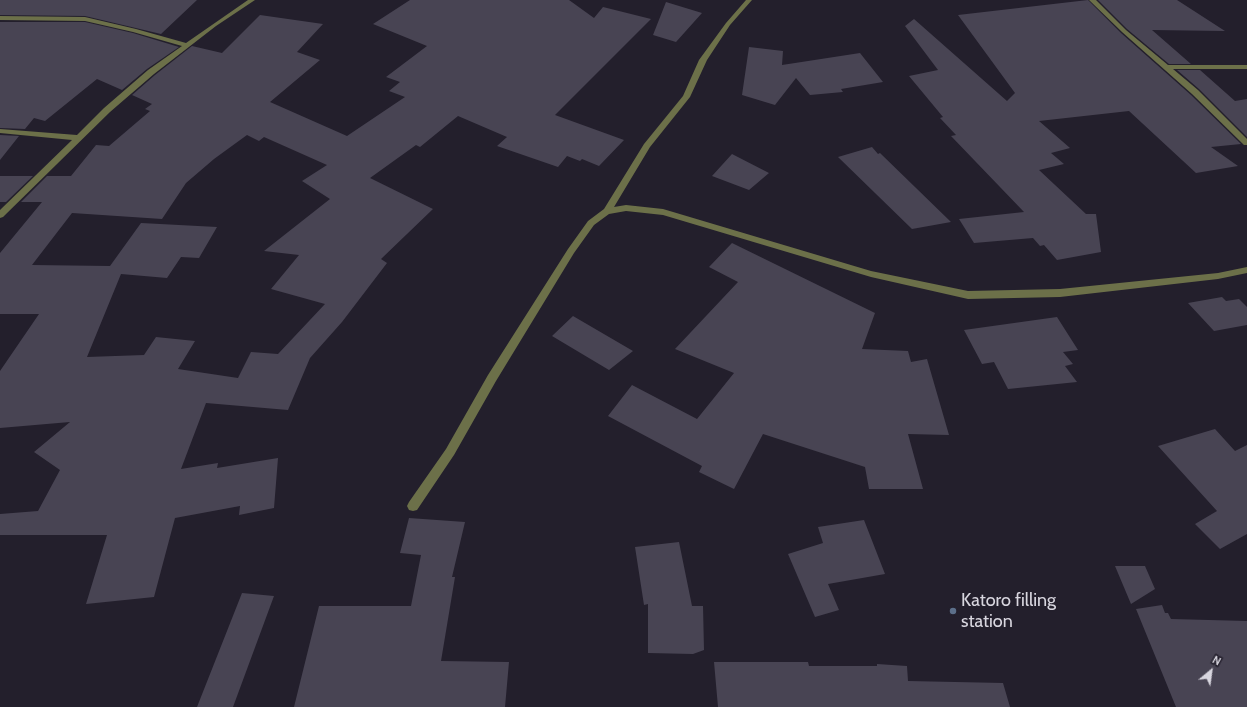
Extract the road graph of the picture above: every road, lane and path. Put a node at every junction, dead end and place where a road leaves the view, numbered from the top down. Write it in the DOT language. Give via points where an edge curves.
graph roads {
  1 [pos="252,0"];
  2 [pos="749,0"];
  3 [pos="1092,0"];
  4 [pos="0,18"];
  5 [pos="187,46"];
  6 [pos="1166,67"];
  7 [pos="1247,67"];
  8 [pos="0,131"];
  9 [pos="78,138"];
  10 [pos="1247,142"];
  11 [pos="607,211"];
  12 [pos="1,212"];
  13 [pos="1247,270"];
  14 [pos="413,506"];
  1 -- 5 [label="street"];
  2 -- 11 [label="street" via="728,24 703,60 686,97 647,146"];
  3 -- 6 [label="street"];
  4 -- 5 [label="street" via="85,19"];
  5 -- 9 [label="street" via="151,72"];
  6 -- 7 [label="street"];
  6 -- 10 [label="street"];
  8 -- 9 [label="street"];
  9 -- 12 [label="street"];
  11 -- 13 [label="street" via="626,208 663,212 870,274 968,295 1060,293 1218,276"];
  11 -- 14 [label="street" via="591,223 571,251 492,378 450,452"];
}
